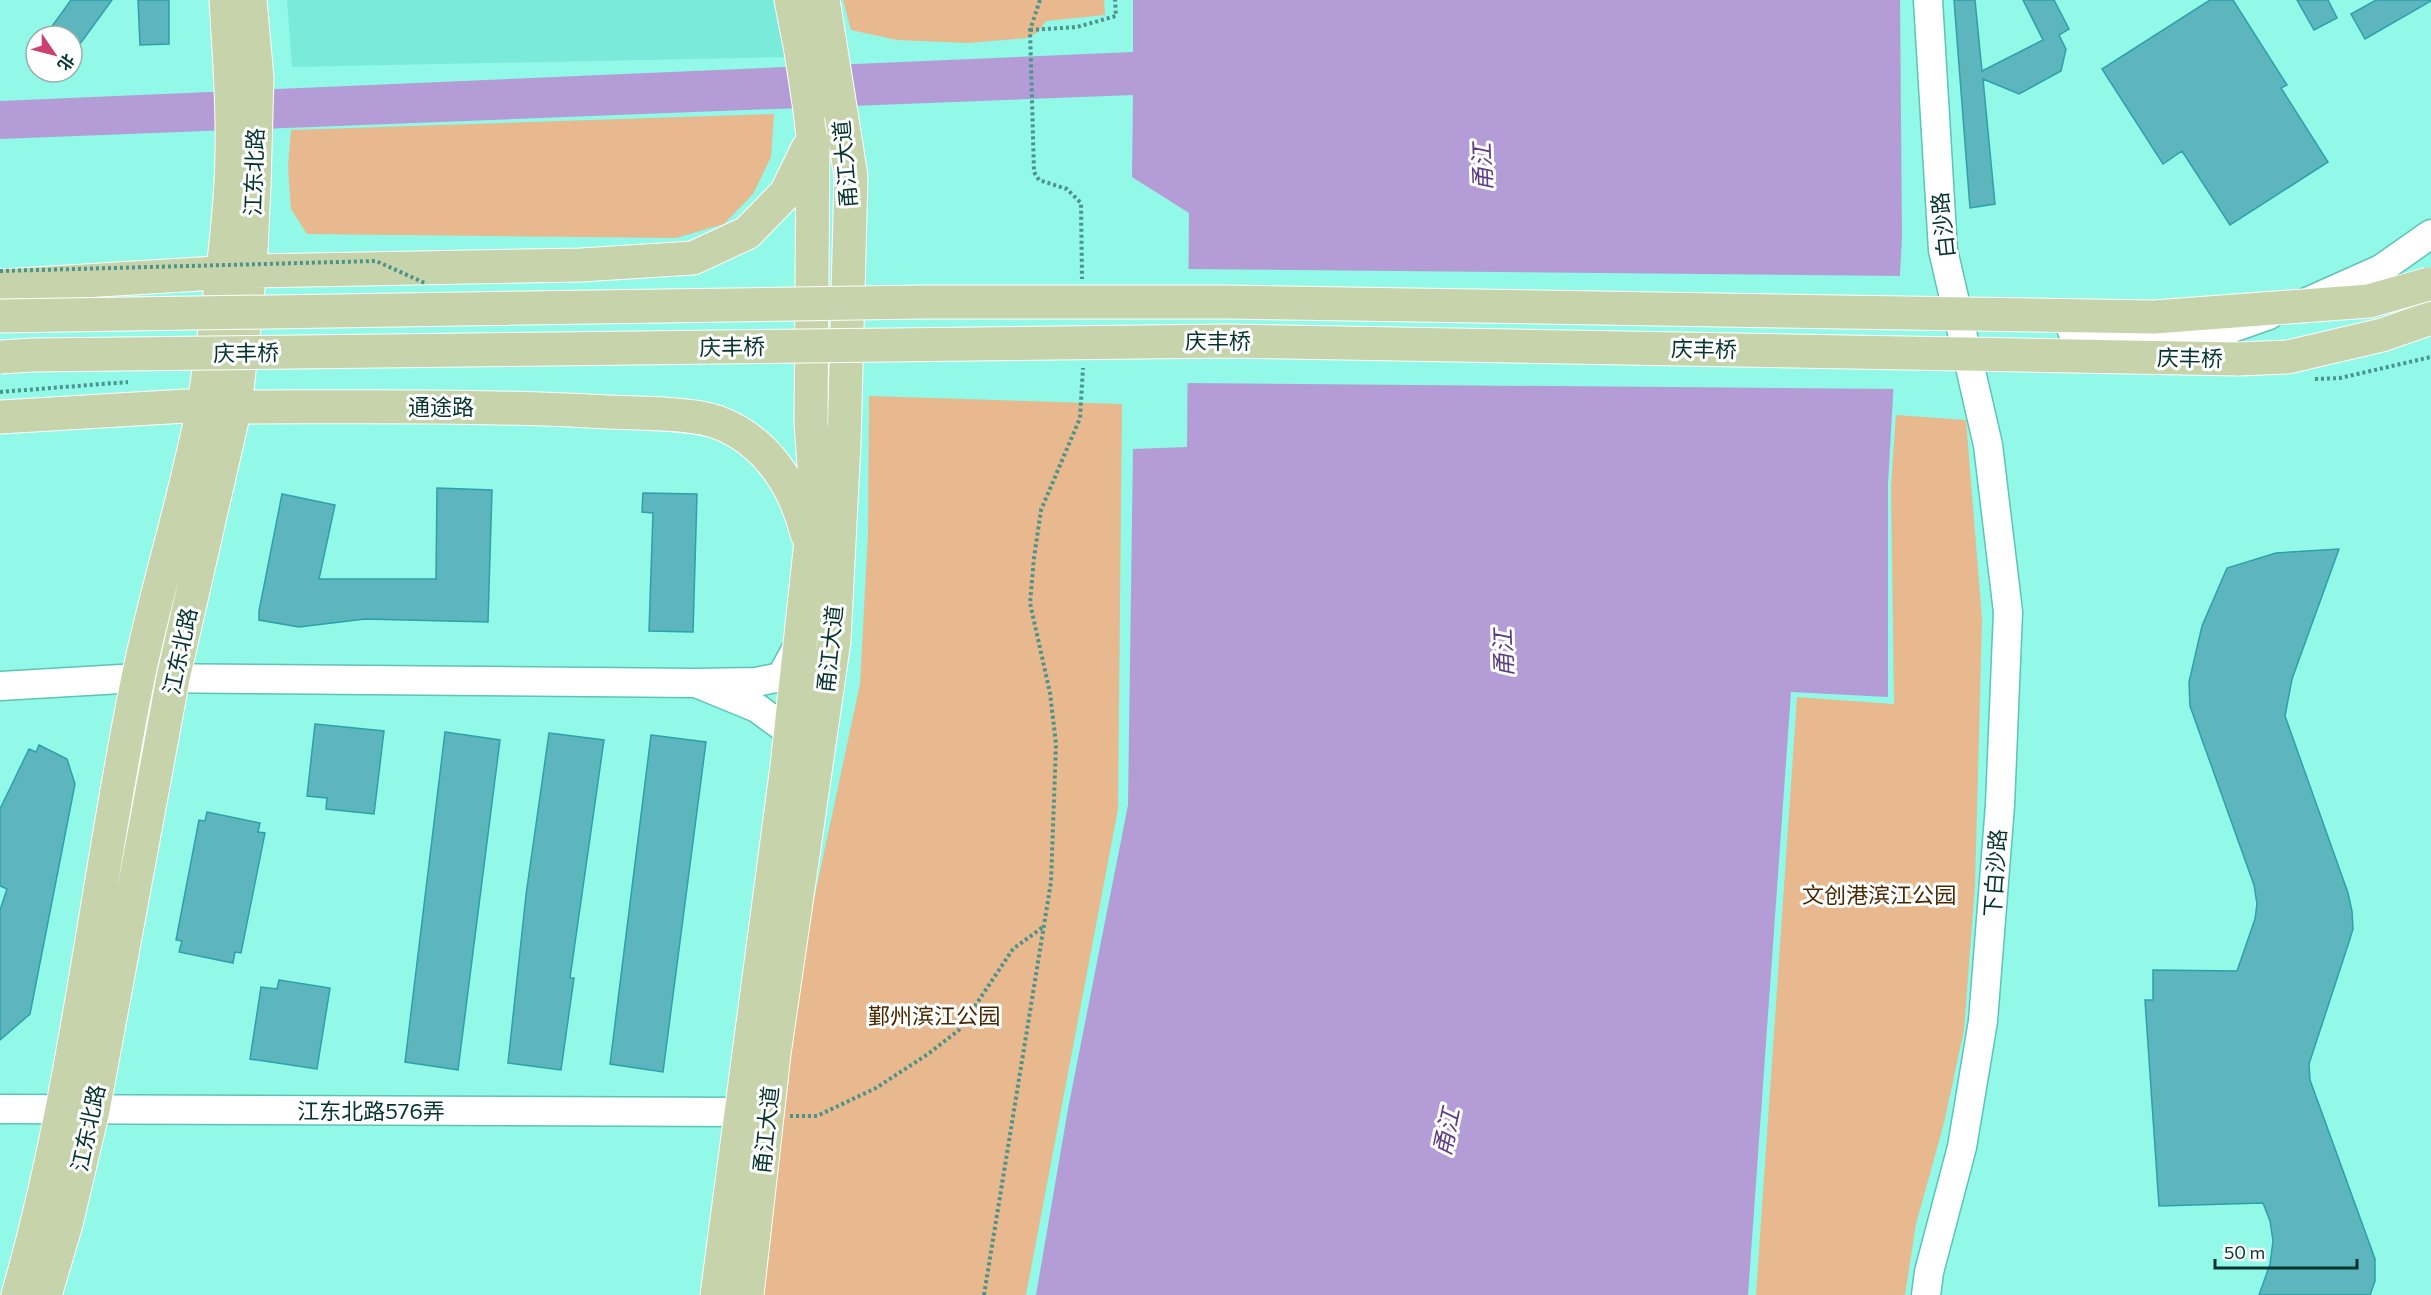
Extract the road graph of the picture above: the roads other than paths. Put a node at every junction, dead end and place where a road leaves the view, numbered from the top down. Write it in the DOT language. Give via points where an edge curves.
graph roads {
  1 [pos="226,0"];
  2 [pos="250,0"];
  3 [pos="791,0"];
  4 [pos="823,0"];
  5 [pos="1928,0"];
  6 [pos="816,51"];
  7 [pos="243,74"];
  8 [pos="822,127"];
  9 [pos="2431,234"];
  10 [pos="236,272"];
  11 [pos="1951,283"];
  12 [pos="2430,284"];
  13 [pos="0,286"];
  14 [pos="0,316"];
  15 [pos="2431,318"];
  16 [pos="2431,326"];
  17 [pos="2382,334"];
  18 [pos="0,357"];
  19 [pos="219,406"];
  20 [pos="0,417"];
  21 [pos="1988,445"];
  22 [pos="811,548"];
  23 [pos="803,637"];
  24 [pos="138,678"];
  25 [pos="173,678"];
  26 [pos="696,683"];
  27 [pos="0,686"];
  28 [pos="791,733"];
  29 [pos="0,1109"];
  30 [pos="77,1109"];
  31 [pos="755,1114"];
  32 [pos="18,1295"];
  33 [pos="45,1295"];
  34 [pos="717,1295"];
  35 [pos="747,1295"];
  36 [pos="1926,1295"];
  1 -- 7 [label="main road, 江东北路"];
  2 -- 7 [label="main road, 江东北路"];
  3 -- 6 [label="main road, 甬江大道"];
  4 -- 6 [label="main road, 甬江大道"];
  5 -- 11 [label="street, 白沙路" via="1943,250"];
  6 -- 8 [label="main road, 甬江大道, bridge"];
  7 -- 10 [label="main road, 江东北路" via="242,191"];
  8 -- 10 [label="main road" via="786,193 747,232 693,258 581,265"];
  8 -- 22 [label="main road, 甬江大道" via="811,423 816,494"];
  8 -- 31 [label="main road, 甬江大道" via="851,176 834,640 774,1054"];
  9 -- 11 [label="street" via="2381,269 2313,300 2229,329 2121,333 2001,328 1986,323 1963,304"];
  10 -- 13 [label="main road"];
  10 -- 19 [label="main road, 江东北路"];
  11 -- 21 [label="street, 白沙路"];
  12 -- 14 [label="main road, 庆丰桥, bridge" via="2369,301 2154,317 1226,302 922,302"];
  15 -- 17 [label="main road, 庆丰桥"];
  16 -- 17 [label="main road"];
  17 -- 18 [label="main road, 庆丰桥, bridge" via="2288,357 2238,359 1226,341"];
  19 -- 20 [label="main road, 通途路"];
  19 -- 22 [label="main road, 通途路" via="529,407 716,422 759,446 772,462 799,504"];
  19 -- 24 [label="main road, 江东北路"];
  19 -- 25 [label="main road, 江东北路"];
  21 -- 36 [label="street, 下白沙路" via="2008,612 1992,927 1983,1021 1962,1147"];
  22 -- 23 [label="main road, 甬江大道"];
  23 -- 26 [label="street" via="781,677 756,682"];
  23 -- 28 [label="main road, 甬江大道"];
  24 -- 25 [label="street"];
  24 -- 27 [label="street"];
  24 -- 30 [label="main road, 江东北路"];
  25 -- 26 [label="street"];
  25 -- 30 [label="main road, 江东北路"];
  26 -- 28 [label="street" via="758,708"];
  28 -- 31 [label="main road, 甬江大道"];
  29 -- 30 [label="street, 江东北路576弄"];
  30 -- 31 [label="street, 江东北路576弄"];
  30 -- 32 [label="main road, 江东北路"];
  30 -- 33 [label="main road, 江东北路" via="66,1224"];
  31 -- 34 [label="main road, 甬江大道"];
  31 -- 35 [label="main road, 甬江大道"];
}
